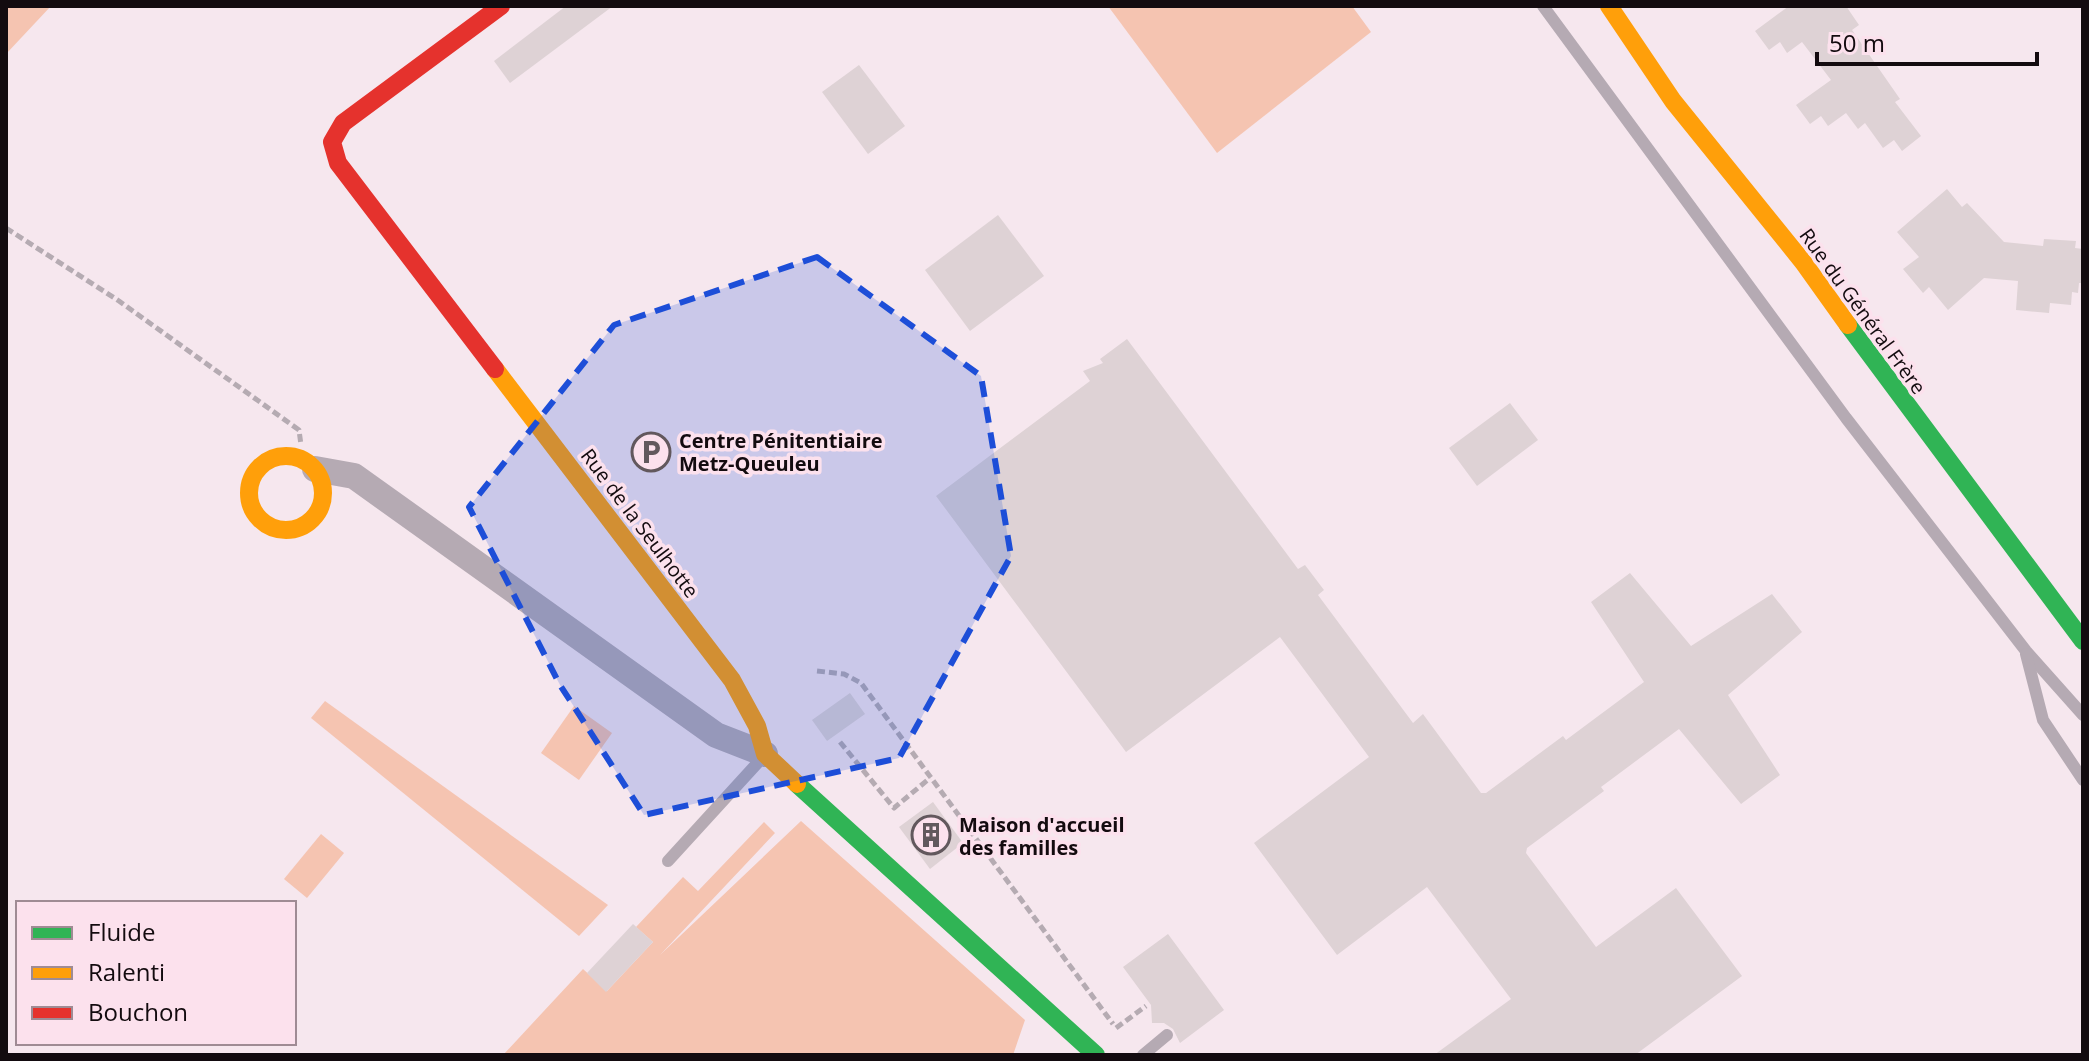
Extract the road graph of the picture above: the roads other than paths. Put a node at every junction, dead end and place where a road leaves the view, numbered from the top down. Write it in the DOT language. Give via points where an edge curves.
graph roads {
  1 [pos="501,6"];
  2 [pos="1543,6"];
  3 [pos="1609,6"];
  4 [pos="309,465"];
  5 [pos="2083,641"];
  6 [pos="2026,651"];
  7 [pos="2083,715"];
  8 [pos="765,754"];
  9 [pos="2083,780"];
  10 [pos="668,861"];
  11 [pos="1167,1035"];
  12 [pos="1096,1055"];
  13 [pos="1143,1055"];
  1 -- 8 [label="street, Rue de la Seulhotte" via="343,123 332,142 338,163 732,680 757,726"];
  2 -- 6 [label="lane" via="1846,418"];
  3 -- 5 [label="street, Rue du Général Frère" via="1673,101 1803,262"];
  4 -- 8 [label="street" via="354,476 716,735"];
  6 -- 7 [label="lane"];
  6 -- 9 [label="lane" via="2043,720"];
  8 -- 10 [label="lane"];
  8 -- 12 [label="street, Rue de la Seulhotte"];
  11 -- 13 [label="lane"];
}
